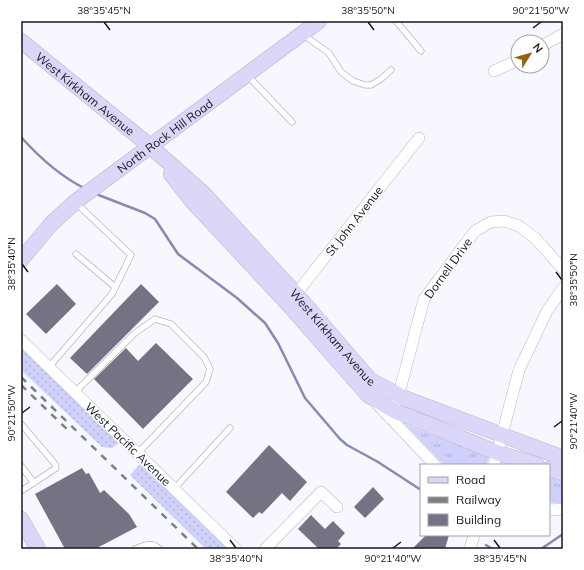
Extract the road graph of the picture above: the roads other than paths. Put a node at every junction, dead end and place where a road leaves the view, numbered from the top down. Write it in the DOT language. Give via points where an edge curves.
graph roads {
  1 [pos="319,21"];
  2 [pos="396,21"];
  3 [pos="302,33"];
  4 [pos="563,34"];
  5 [pos="21,41"];
  6 [pos="550,41"];
  7 [pos="421,51"];
  8 [pos="510,64"];
  9 [pos="391,70"];
  10 [pos="494,71"];
  11 [pos="247,75"];
  12 [pos="292,122"];
  13 [pos="419,138"];
  14 [pos="150,146"];
  15 [pos="78,200"];
  16 [pos="23,254"];
  17 [pos="76,254"];
  18 [pos="563,268"];
  19 [pos="115,287"];
  20 [pos="563,288"];
  21 [pos="292,299"];
  22 [pos="21,340"];
  23 [pos="49,367"];
  24 [pos="75,392"];
  25 [pos="398,393"];
  26 [pos="368,395"];
  27 [pos="395,411"];
  28 [pos="21,424"];
  29 [pos="230,428"];
  30 [pos="502,436"];
  31 [pos="138,454"];
  32 [pos="563,458"];
  33 [pos="496,459"];
  34 [pos="434,464"];
  35 [pos="530,464"];
  36 [pos="21,466"];
  37 [pos="550,469"];
  38 [pos="563,473"];
  39 [pos="34,483"];
  40 [pos="174,489"];
  41 [pos="21,491"];
  42 [pos="337,507"];
  43 [pos="563,509"];
  44 [pos="550,510"];
  45 [pos="23,525"];
  46 [pos="474,536"];
  47 [pos="38,549"];
  48 [pos="135,549"];
  49 [pos="160,549"];
  50 [pos="236,549"];
  51 [pos="265,549"];
  52 [pos="470,549"];
  1 -- 3 [label="street, North Rock Hill Road"];
  2 -- 7 [label="lane"];
  3 -- 9 [label="lane" via="329,53 341,72 353,81 371,85"];
  3 -- 11 [label="street, North Rock Hill Road"];
  4 -- 6 [label="street"];
  5 -- 14 [label="street, West Kirkham Avenue"];
  8 -- 10 [label="street"];
  11 -- 12 [label="lane"];
  11 -- 14 [label="street, North Rock Hill Road"];
  13 -- 21 [label="street, St John Avenue"];
  14 -- 15 [label="street, North Rock Hill Road"];
  14 -- 21 [label="street, West Kirkham Avenue" via="192,201"];
  15 -- 16 [label="street, North Rock Hill Road"];
  15 -- 19 [label="lane" via="131,256"];
  17 -- 19 [label="lane"];
  18 -- 25 [label="street, Dornell Drive" via="535,238 519,226 504,221 491,222 475,231 424,299"];
  19 -- 23 [label="lane" via="112,294"];
  20 -- 30 [label="street" via="547,311 519,370"];
  21 -- 25 [label="street, West Kirkham Avenue" via="370,380"];
  21 -- 26 [label="street, West Kirkham Avenue"];
  22 -- 23 [label="street, West Pacific Avenue"];
  23 -- 24 [label="street, West Pacific Avenue"];
  24 -- 31 [label="street, West Pacific Avenue"];
  24 -- 31 [label="lane" via="135,333 155,318 171,324 204,356 210,369 206,382"];
  25 -- 27 [label="street, Dornell Drive"];
  25 -- 30 [label="street, West Kirkham Avenue" via="404,398"];
  26 -- 27 [label="street, West Kirkham Avenue"];
  26 -- 34 [label="street"];
  27 -- 33 [label="street, West Kirkham Avenue"];
  28 -- 39 [label="lane" via="56,468"];
  29 -- 40 [label="lane"];
  30 -- 32 [label="street, West Kirkham Avenue"];
  30 -- 33 [label="street"];
  31 -- 40 [label="street, West Pacific Avenue"];
  33 -- 35 [label="street, West Kirkham Avenue"];
  36 -- 39 [label="lane"];
  37 -- 38 [label="street"];
  39 -- 41 [label="lane"];
  40 -- 50 [label="street, West Pacific Avenue"];
  42 -- 51 [label="street" via="321,492"];
  43 -- 44 [label="street"];
  45 -- 47 [label="street"];
  46 -- 52 [label="street"];
  48 -- 49 [label="lane" via="154,544"];
}
